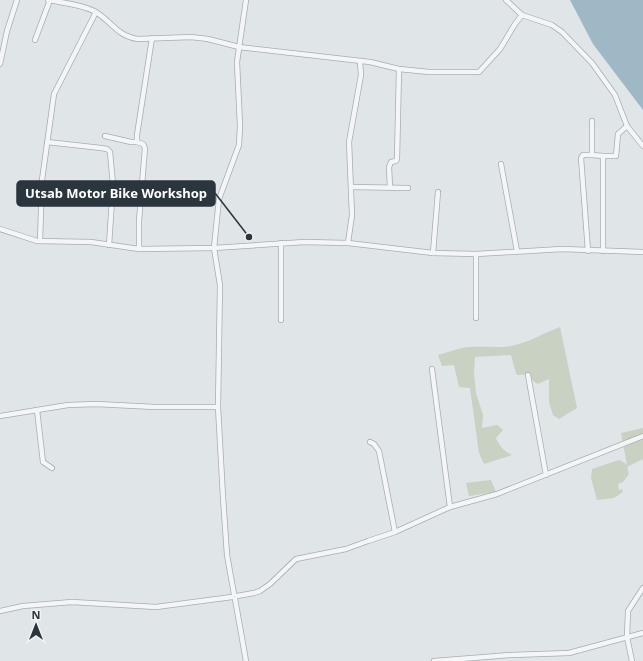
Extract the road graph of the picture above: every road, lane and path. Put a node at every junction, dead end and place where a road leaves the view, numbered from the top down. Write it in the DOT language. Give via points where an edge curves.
graph roads {
  1 [pos="17,0"];
  2 [pos="49,0"];
  3 [pos="246,0"];
  4 [pos="506,0"];
  5 [pos="96,12"];
  6 [pos="522,16"];
  7 [pos="152,38"];
  8 [pos="35,40"];
  9 [pos="239,47"];
  10 [pos="360,62"];
  11 [pos="0,64"];
  12 [pos="399,69"];
  13 [pos="592,121"];
  14 [pos="626,126"];
  15 [pos="105,136"];
  16 [pos="47,142"];
  17 [pos="137,142"];
  18 [pos="643,146"];
  19 [pos="592,155"];
  20 [pos="603,156"];
  21 [pos="501,164"];
  22 [pos="351,187"];
  23 [pos="390,188"];
  24 [pos="408,188"];
  25 [pos="438,192"];
  26 [pos="0,229"];
  27 [pos="40,241"];
  28 [pos="281,243"];
  29 [pos="348,243"];
  30 [pos="109,245"];
  31 [pos="214,248"];
  32 [pos="139,250"];
  33 [pos="517,251"];
  34 [pos="588,251"];
  35 [pos="433,252"];
  36 [pos="604,252"];
  37 [pos="643,252"];
  38 [pos="476,254"];
  39 [pos="476,318"];
  40 [pos="281,320"];
  41 [pos="432,369"];
  42 [pos="528,375"];
  43 [pos="218,407"];
  44 [pos="37,410"];
  45 [pos="0,416"];
  46 [pos="643,436"];
  47 [pos="370,442"];
  48 [pos="52,468"];
  49 [pos="546,475"];
  50 [pos="450,507"];
  51 [pos="395,532"];
  52 [pos="643,588"];
  53 [pos="235,596"];
  54 [pos="0,611"];
  55 [pos="643,633"];
  56 [pos="627,637"];
  57 [pos="246,661"];
  58 [pos="434,661"];
  59 [pos="632,661"];
  1 -- 11 [label="street"];
  2 -- 5 [label="street" via="82,6"];
  2 -- 8 [label="street"];
  3 -- 9 [label="street"];
  4 -- 6 [label="street"];
  5 -- 7 [label="street" via="123,35"];
  5 -- 16 [label="street" via="54,94"];
  6 -- 12 [label="street" via="500,49 479,72"];
  6 -- 14 [label="street" via="552,25 592,63 615,95"];
  7 -- 9 [label="street" via="191,37"];
  7 -- 17 [label="street"];
  9 -- 10 [label="street"];
  9 -- 31 [label="street" via="239,144 219,199"];
  10 -- 12 [label="street"];
  10 -- 22 [label="street" via="362,75 349,142"];
  12 -- 23 [label="street" via="397,159 391,162 389,167"];
  13 -- 19 [label="street"];
  14 -- 18 [label="street"];
  14 -- 20 [label="street" via="618,134 616,156"];
  15 -- 17 [label="street"];
  16 -- 27 [label="street" via="42,180"];
  16 -- 30 [label="street" via="101,148 110,152 113,185"];
  17 -- 32 [label="street" via="145,148"];
  19 -- 20 [label="street"];
  19 -- 34 [label="street" via="583,155 581,158"];
  20 -- 36 [label="street"];
  21 -- 33 [label="street"];
  22 -- 23 [label="street"];
  22 -- 29 [label="street" via="352,215"];
  23 -- 24 [label="street"];
  25 -- 35 [label="street"];
  26 -- 27 [label="street"];
  27 -- 30 [label="street"];
  28 -- 29 [label="street"];
  28 -- 31 [label="street"];
  28 -- 40 [label="street"];
  29 -- 35 [label="street"];
  30 -- 32 [label="street"];
  31 -- 32 [label="street"];
  31 -- 43 [label="street" via="220,285"];
  33 -- 34 [label="street"];
  33 -- 38 [label="street"];
  34 -- 36 [label="street"];
  35 -- 38 [label="street"];
  36 -- 37 [label="street"];
  38 -- 39 [label="street"];
  41 -- 50 [label="street"];
  42 -- 49 [label="street"];
  43 -- 44 [label="street" via="96,404"];
  43 -- 53 [label="street" via="227,555"];
  44 -- 45 [label="street"];
  44 -- 48 [label="street" via="44,462"];
  46 -- 49 [label="street"];
  47 -- 51 [label="street" via="380,451"];
  49 -- 50 [label="street" via="497,494"];
  50 -- 51 [label="street"];
  51 -- 53 [label="street" via="346,549 296,559 260,591"];
  52 -- 56 [label="street" via="628,611"];
  53 -- 54 [label="street" via="156,607 72,602"];
  53 -- 57 [label="street"];
  55 -- 56 [label="street"];
  56 -- 58 [label="street" via="569,653"];
  56 -- 59 [label="street"];
}
